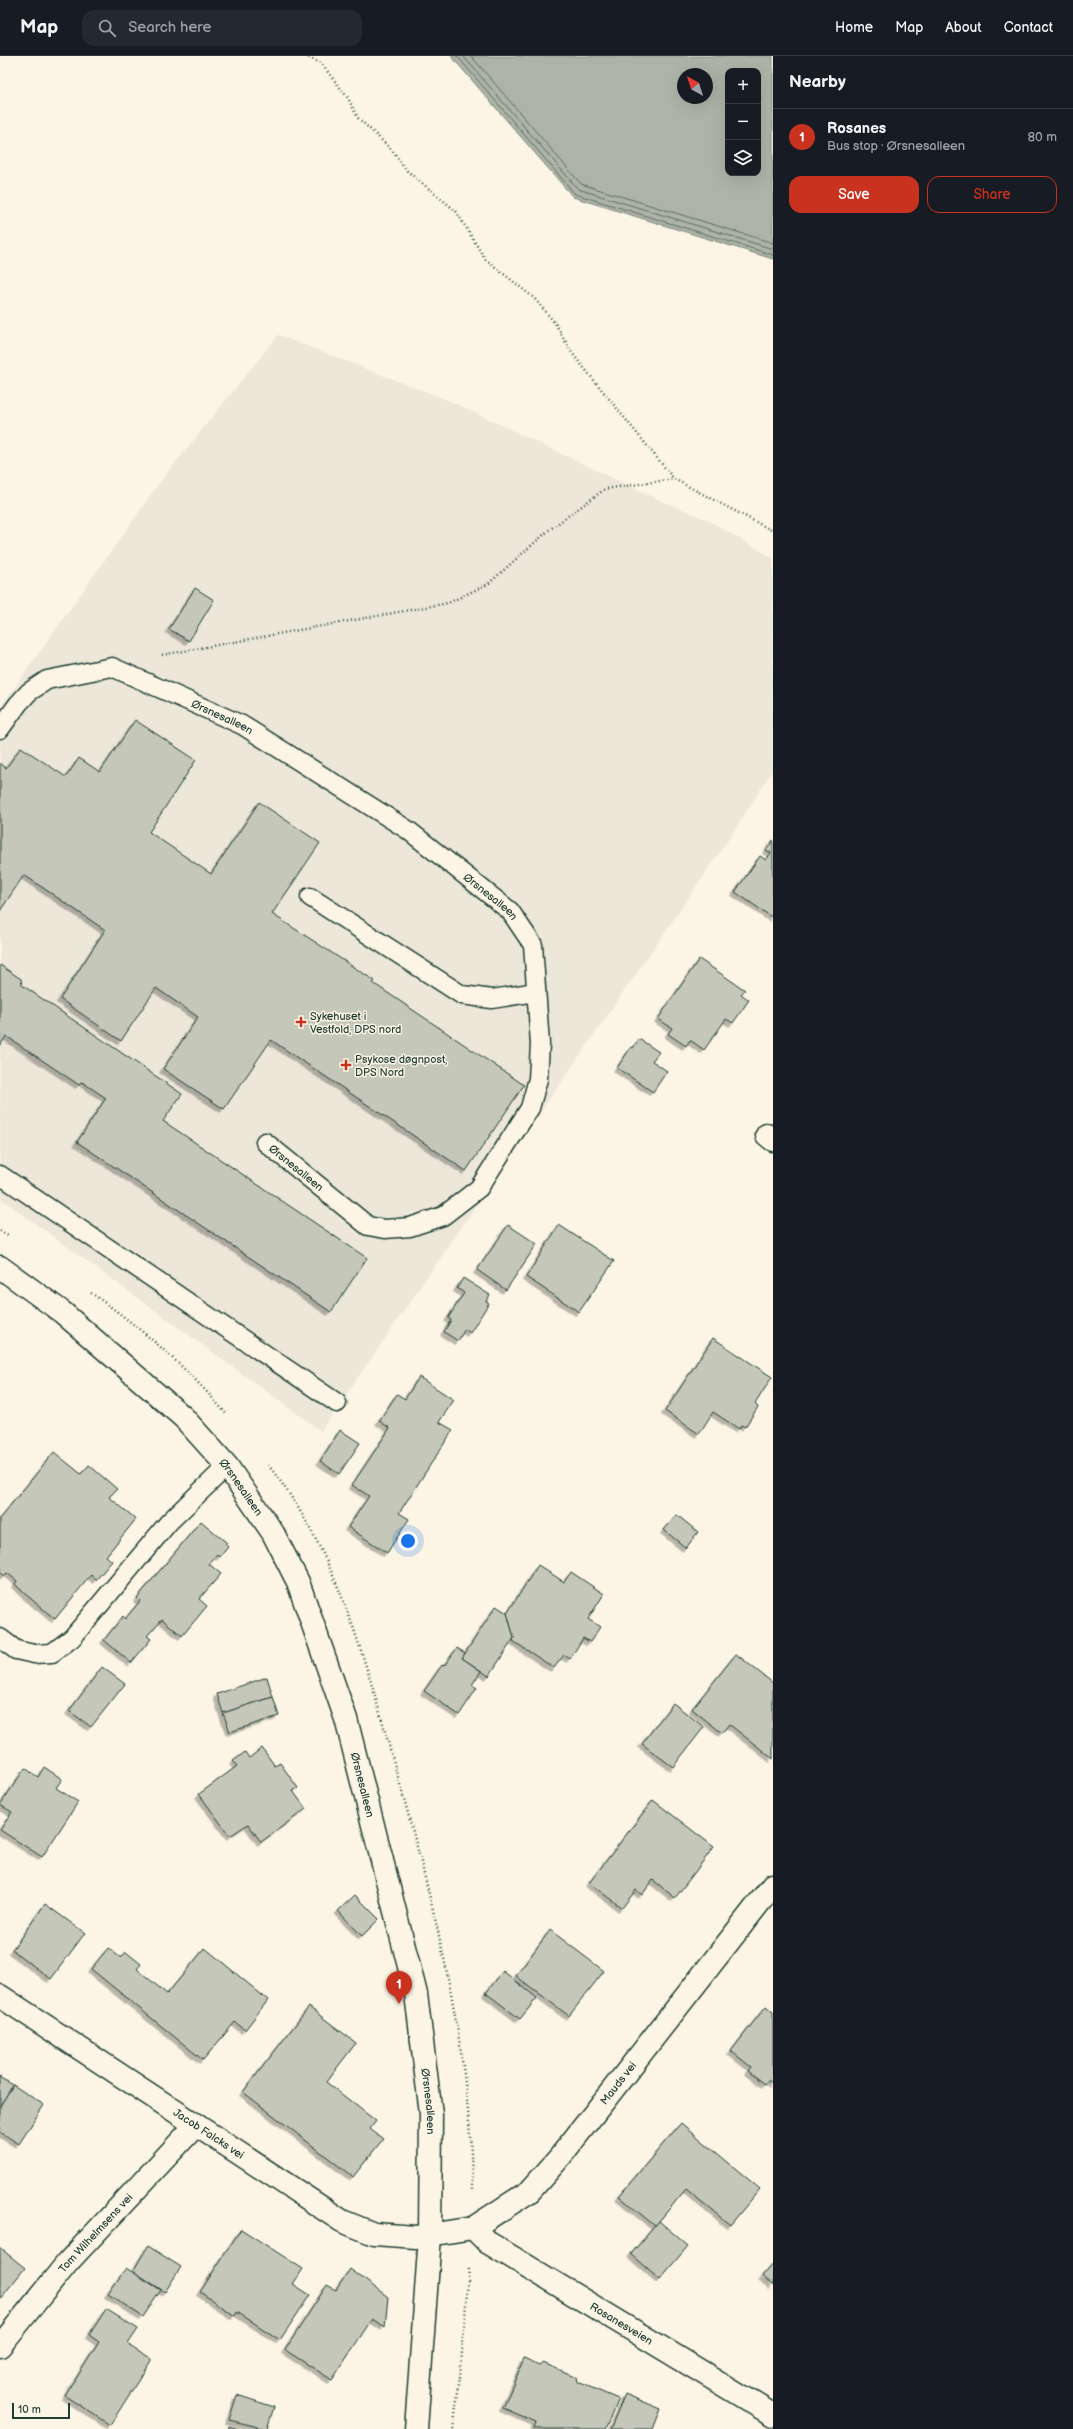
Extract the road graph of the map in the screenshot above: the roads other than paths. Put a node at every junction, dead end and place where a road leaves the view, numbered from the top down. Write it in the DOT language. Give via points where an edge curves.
graph roads {
  1 [pos="0,729"];
  2 [pos="310,897"];
  3 [pos="536,992"];
  4 [pos="265,1142"];
  5 [pos="0,1175"];
  6 [pos="0,1267"];
  7 [pos="337,1403"];
  8 [pos="227,1466"];
  9 [pos="0,1638"];
  10 [pos="773,1885"];
  11 [pos="0,1996"];
  12 [pos="196,2125"];
  13 [pos="473,2228"];
  14 [pos="430,2236"];
  15 [pos="0,2346"];
  16 [pos="773,2415"];
  17 [pos="416,2429"];
  1 -- 3 [label="lane, Ørsnesalleen" via="29,692 47,680 112,667 242,724 408,830 510,911 533,946"];
  2 -- 3 [label="lane" via="462,995 492,999"];
  3 -- 4 [label="lane, Ørsnesalleen" via="540,1044 538,1079 530,1108 479,1188 443,1216 410,1227 385,1230 368,1226"];
  5 -- 7 [label="lane"];
  6 -- 8 [label="street, Ørsnesalleen" via="62,1312 182,1417"];
  8 -- 9 [label="lane" via="169,1522 72,1638 52,1653 34,1654 16,1650"];
  8 -- 14 [label="street, Ørsnesalleen" via="273,1534 298,1582 346,1720 416,1994 431,2114"];
  10 -- 13 [label="street, Mauds vei" via="530,2191"];
  11 -- 12 [label="street, Jacob Falcks vei"];
  12 -- 14 [label="street, Jacob Falcks vei" via="342,2221 374,2234"];
  12 -- 15 [label="street, Tom Wilhelmsens vei" via="68,2262"];
  13 -- 14 [label="street, Mauds vei"];
  13 -- 16 [label="street, Rosanesveien" via="487,2242"];
  14 -- 17 [label="street, Ørsnesalleen"];
}
